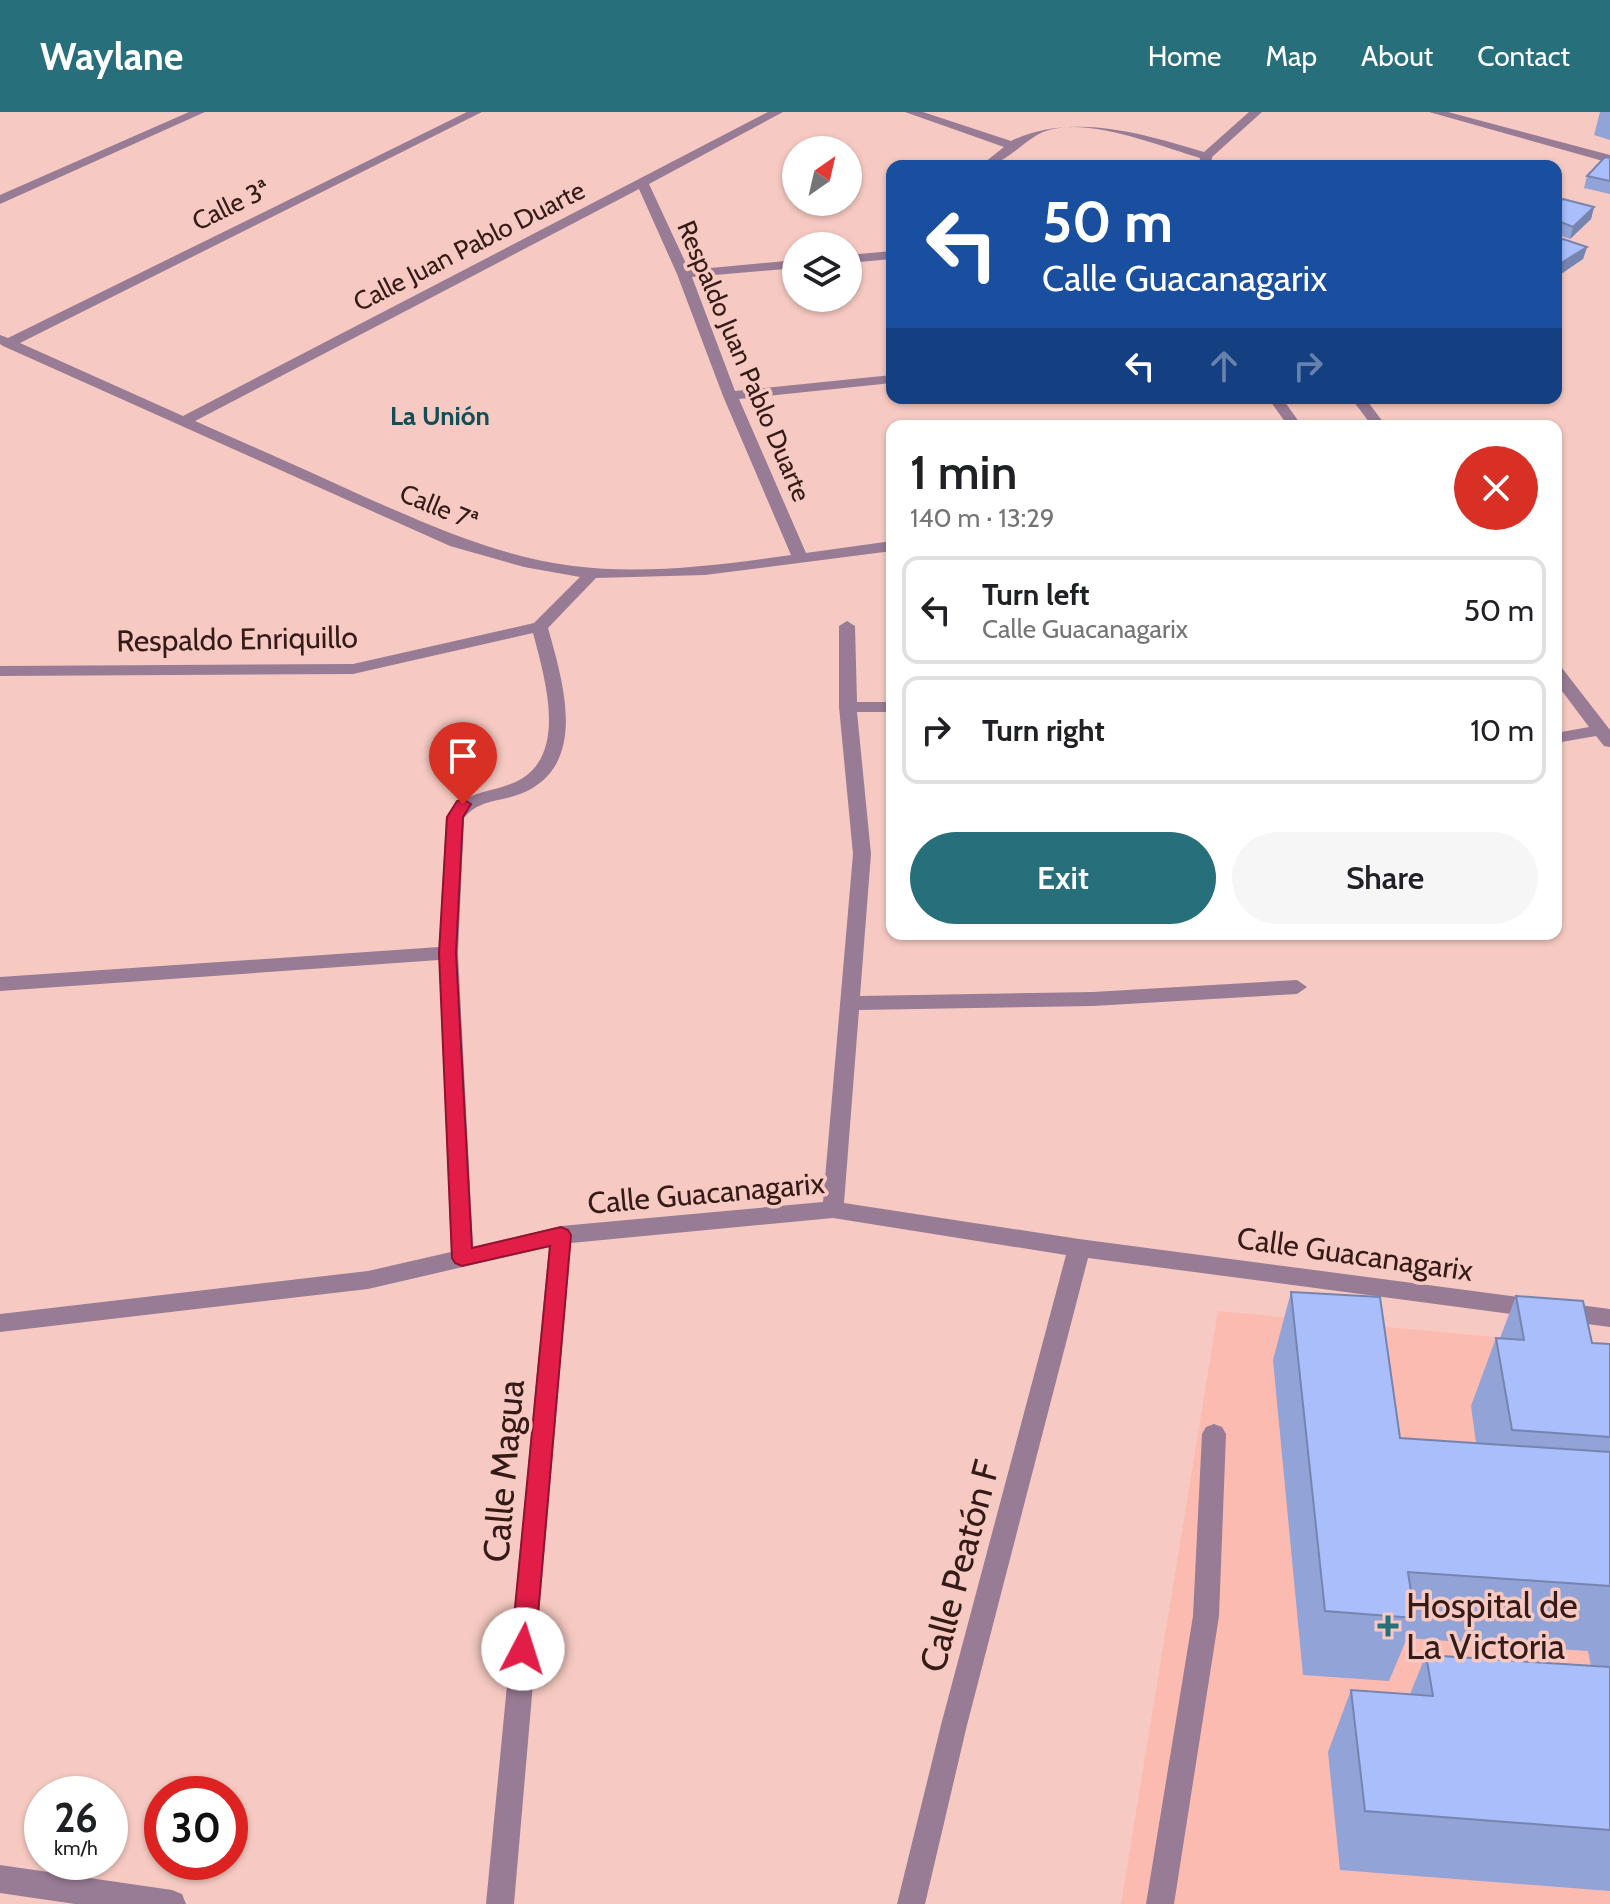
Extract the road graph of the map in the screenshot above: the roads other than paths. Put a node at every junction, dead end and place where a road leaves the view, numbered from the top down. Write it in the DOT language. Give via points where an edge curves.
graph roads {
  1 [pos="199,112"];
  2 [pos="476,112"];
  3 [pos="777,112"];
  4 [pos="911,112"];
  5 [pos="1256,112"];
  6 [pos="1435,112"];
  7 [pos="1013,146"];
  8 [pos="1610,159"];
  9 [pos="994,160"];
  10 [pos="1202,160"];
  11 [pos="1206,160"];
  12 [pos="642,183"];
  13 [pos="0,200"];
  14 [pos="886,256"];
  15 [pos="862,258"];
  16 [pos="782,265"];
  17 [pos="684,274"];
  18 [pos="4,341"];
  19 [pos="886,380"];
  20 [pos="730,396"];
  21 [pos="182,422"];
  22 [pos="886,547"];
  23 [pos="800,557"];
  24 [pos="592,573"];
  25 [pos="847,626"];
  26 [pos="540,627"];
  27 [pos="0,671"];
  28 [pos="1562,680"];
  29 [pos="848,707"];
  30 [pos="886,707"];
  31 [pos="1605,736"];
  32 [pos="1562,738"];
  33 [pos="448,953"];
  34 [pos="0,984"];
  35 [pos="1297,987"];
  36 [pos="849,1003"];
  37 [pos="833,1210"];
  38 [pos="561,1235"];
  39 [pos="1079,1248"];
  40 [pos="462,1258"];
  41 [pos="1610,1318"];
  42 [pos="0,1323"];
  43 [pos="1214,1434"];
  44 [pos="0,1879"];
  45 [pos="172,1904"];
  46 [pos="500,1904"];
  47 [pos="911,1904"];
  48 [pos="1160,1904"];
  1 -- 13 [label="street"];
  2 -- 18 [label="street, Calle 3ª"];
  3 -- 12 [label="street, Calle Juan Pablo Duarte"];
  4 -- 7 [label="street"];
  5 -- 11 [label="street"];
  6 -- 8 [label="street"];
  7 -- 9 [label="street"];
  7 -- 10 [label="street" via="1044,127 1067,124 1103,127"];
  12 -- 17 [label="street, Respaldo Juan Pablo Duarte"];
  12 -- 21 [label="street, Calle Juan Pablo Duarte"];
  14 -- 15 [label="street"];
  16 -- 17 [label="street"];
  17 -- 20 [label="street, Respaldo Juan Pablo Duarte"];
  18 -- 21 [label="street, Calle 7ª"];
  19 -- 20 [label="street"];
  20 -- 23 [label="street, Respaldo Juan Pablo Duarte"];
  21 -- 24 [label="street, Calle 7ª" via="456,543"];
  22 -- 23 [label="street, Calle 7ª"];
  23 -- 24 [label="street, Calle 7ª" via="681,571"];
  24 -- 26 [label="street"];
  25 -- 29 [label="street"];
  26 -- 27 [label="street, Respaldo Enriquillo" via="353,669"];
  26 -- 33 [label="street" via="559,703 553,759 544,772 517,789 474,798 455,817"];
  28 -- 31 [label="street"];
  29 -- 30 [label="street"];
  29 -- 36 [label="street" via="862,854"];
  31 -- 32 [label="street"];
  33 -- 34 [label="street"];
  33 -- 40 [label="street"];
  35 -- 36 [label="street" via="1093,999"];
  36 -- 37 [label="street"];
  37 -- 38 [label="street, Calle Guacanagarix"];
  37 -- 39 [label="street, Calle Guacanagarix"];
  38 -- 40 [label="street, Calle Guacanagarix"];
  38 -- 46 [label="street, Calle Magua"];
  39 -- 41 [label="street, Calle Guacanagarix"];
  39 -- 47 [label="street, Calle Peatón F"];
  40 -- 42 [label="street, Calle Guacanagarix" via="368,1280"];
  43 -- 48 [label="street" via="1206,1616"];
  44 -- 45 [label="street"];
}
